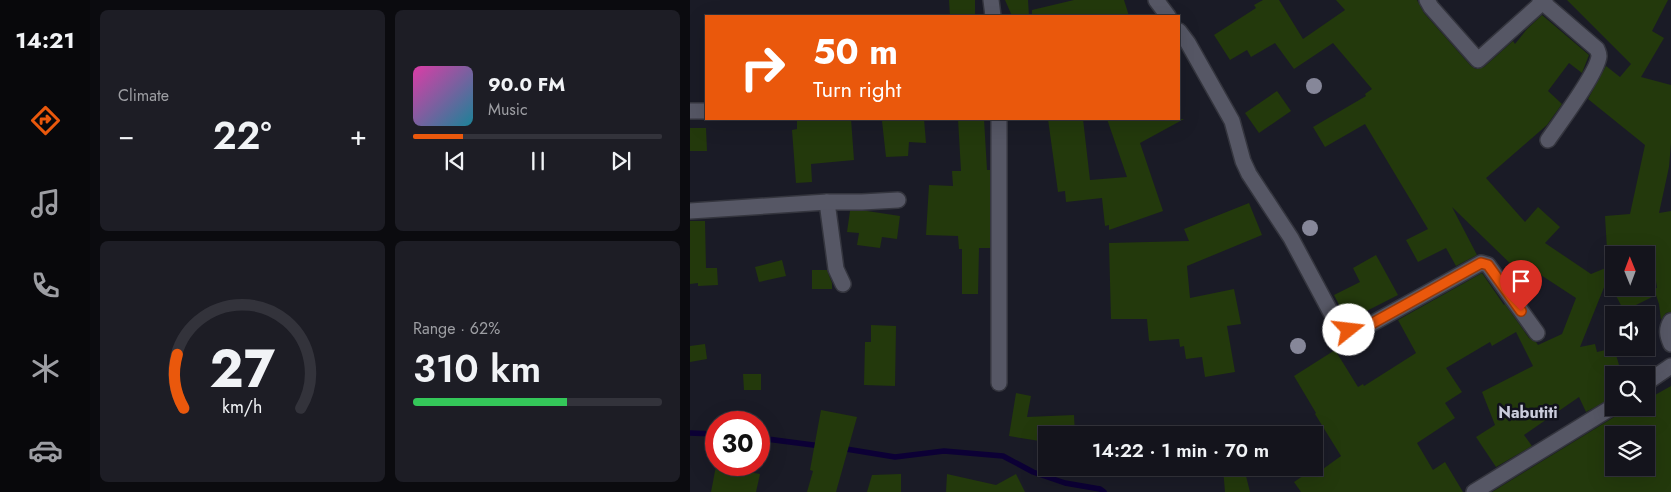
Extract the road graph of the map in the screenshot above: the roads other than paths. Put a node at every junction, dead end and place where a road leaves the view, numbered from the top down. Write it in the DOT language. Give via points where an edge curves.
graph roads {
  1 [pos="991,0"];
  2 [pos="1156,0"];
  3 [pos="1427,0"];
  4 [pos="1543,1"];
  5 [pos="993,15"];
  6 [pos="1167,15"];
  7 [pos="1180,32"];
  8 [pos="690,111"];
  9 [pos="705,111"];
  10 [pos="999,120"];
  11 [pos="1548,140"];
  12 [pos="898,200"];
  13 [pos="827,202"];
  14 [pos="690,211"];
  15 [pos="843,284"];
  16 [pos="1671,321"];
  17 [pos="1537,332"];
  18 [pos="1671,344"];
  19 [pos="1671,366"];
  20 [pos="1655,377"];
  21 [pos="1000,383"];
  22 [pos="1605,412"];
  23 [pos="1474,492"];
  1 -- 5 [label="street"];
  2 -- 6 [label="street"];
  3 -- 4 [label="street" via="1478,60"];
  4 -- 11 [label="street" via="1599,54 1590,76"];
  7 -- 17 [label="street" via="1232,122 1249,174 1291,238 1337,324 1349,330 1362,329 1481,263 1488,265"];
  8 -- 9 [label="street"];
  10 -- 21 [label="street"];
  12 -- 13 [label="street"];
  13 -- 14 [label="street"];
  13 -- 15 [label="street" via="836,269"];
  16 -- 18 [label="street" via="1667,334"];
  19 -- 20 [label="street"];
  22 -- 23 [label="street"];
}
